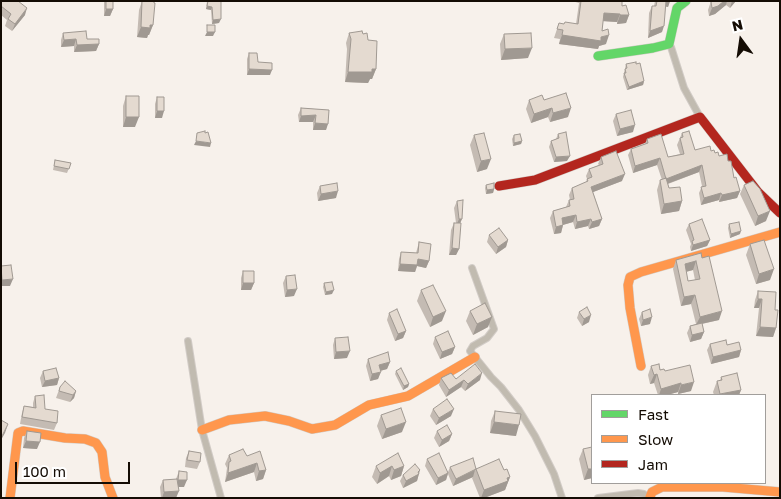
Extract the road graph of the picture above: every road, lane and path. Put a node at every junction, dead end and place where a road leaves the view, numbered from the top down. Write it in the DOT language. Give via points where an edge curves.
graph roads {
  1 [pos="686,1"];
  2 [pos="671,47"];
  3 [pos="598,56"];
  4 [pos="700,117"];
  5 [pos="499,186"];
  6 [pos="780,213"];
  7 [pos="780,232"];
  8 [pos="472,268"];
  9 [pos="188,341"];
  10 [pos="475,358"];
  11 [pos="641,366"];
  12 [pos="202,430"];
  13 [pos="780,492"];
  14 [pos="10,498"];
  15 [pos="113,498"];
  16 [pos="221,498"];
  17 [pos="562,498"];
  18 [pos="598,498"];
  19 [pos="650,498"];
  1 -- 3 [label="street" via="677,8 669,44"];
  2 -- 4 [label="street" via="684,88"];
  4 -- 5 [label="street" via="535,180"];
  4 -- 6 [label="street" via="758,192"];
  7 -- 11 [label="street" via="630,277 630,308"];
  8 -- 10 [label="street" via="494,329 470,351"];
  9 -- 12 [label="street"];
  10 -- 12 [label="street" via="408,396 368,405 335,425 312,429 265,416 229,420"];
  10 -- 17 [label="street" via="519,410 554,474"];
  12 -- 16 [label="street"];
  13 -- 19 [label="street" via="722,487 662,487 652,492"];
  14 -- 15 [label="street" via="18,433 22,431 96,443 102,452 105,477"];
  18 -- 19 [label="street" via="638,493"];
}
